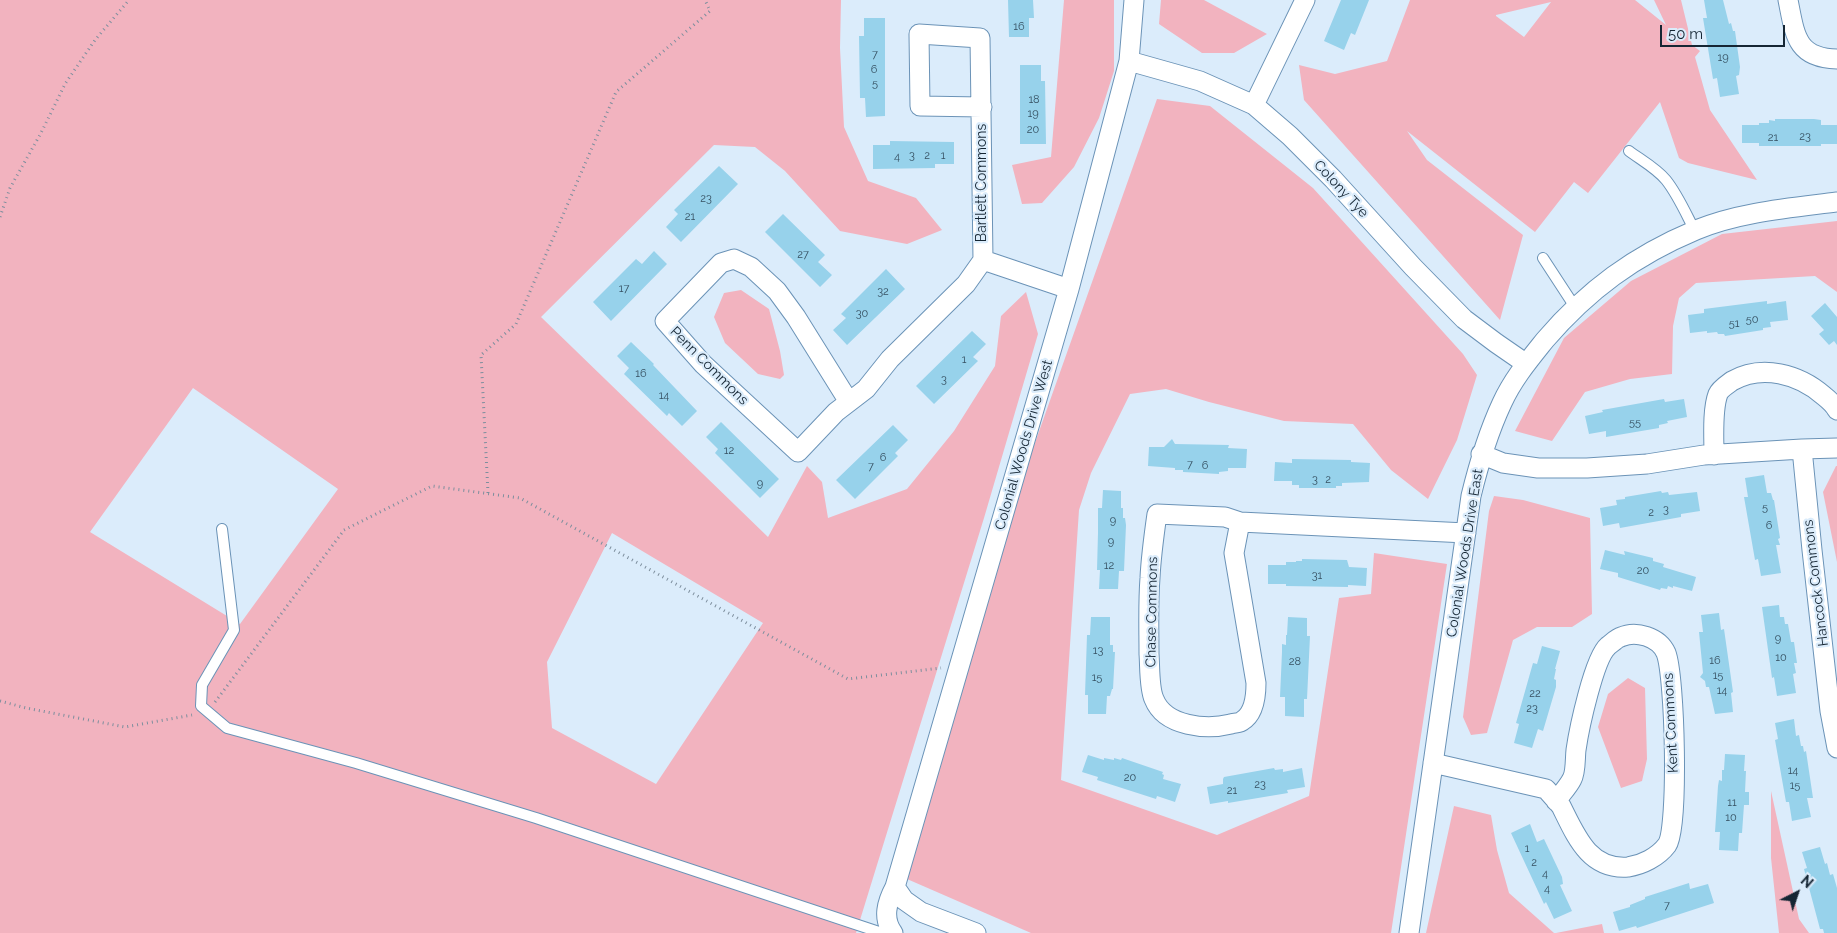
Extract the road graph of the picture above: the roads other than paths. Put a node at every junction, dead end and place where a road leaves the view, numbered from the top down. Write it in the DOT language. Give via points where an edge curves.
graph roads {
  1 [pos="1134,0"];
  2 [pos="1305,0"];
  3 [pos="1788,0"];
  4 [pos="1837,60"];
  5 [pos="1129,61"];
  6 [pos="1254,105"];
  7 [pos="982,107"];
  8 [pos="1629,151"];
  9 [pos="1837,202"];
  10 [pos="1695,231"];
  11 [pos="1543,258"];
  12 [pos="983,260"];
  13 [pos="1069,289"];
  14 [pos="1576,307"];
  15 [pos="1525,363"];
  16 [pos="849,402"];
  17 [pos="1837,410"];
  18 [pos="1802,448"];
  19 [pos="1837,448"];
  20 [pos="1481,454"];
  21 [pos="1714,455"];
  22 [pos="1240,522"];
  23 [pos="222,529"];
  24 [pos="1466,533"];
  25 [pos="1831,650"];
  26 [pos="1837,748"];
  27 [pos="1434,763"];
  28 [pos="1556,801"];
  29 [pos="895,887"];
  30 [pos="891,931"];
  31 [pos="976,933"];
  32 [pos="1409,933"];
  1 -- 5 [label="street, Colonial Woods Drive West"];
  2 -- 6 [label="street"];
  3 -- 4 [label="street" via="1800,44 1807,53"];
  5 -- 6 [label="street, Colony Tye" via="1200,81"];
  5 -- 13 [label="street, Colonial Woods Drive West"];
  6 -- 15 [label="street, Colony Tye" via="1327,172 1464,319"];
  7 -- 7 [label="street, Bartlett Commons" via="980,38 919,34 920,106"];
  7 -- 12 [label="street, Bartlett Commons"];
  8 -- 10 [label="lane" via="1666,179"];
  9 -- 10 [label="street, Colonial Woods Drive East" via="1766,212"];
  10 -- 14 [label="street, Colonial Woods Drive East" via="1647,253 1596,288"];
  11 -- 14 [label="lane"];
  12 -- 13 [label="street"];
  12 -- 16 [label="street, Penn Commons" via="966,284 890,359 866,389"];
  13 -- 29 [label="street, Colonial Woods Drive West"];
  14 -- 15 [label="street, Colonial Woods Drive East"];
  15 -- 20 [label="street, Colonial Woods Drive East" via="1503,401"];
  16 -- 16 [label="street, Penn Commons" via="798,452 703,364 665,321 720,263 734,259 751,267 777,291"];
  17 -- 21 [label="street" via="1820,392 1785,374 1766,372 1741,376 1718,393"];
  18 -- 19 [label="street"];
  18 -- 21 [label="street"];
  18 -- 25 [label="street, Hancock Commons" via="1812,550"];
  20 -- 21 [label="street" via="1502,463 1538,468 1647,464"];
  20 -- 24 [label="street, Colonial Woods Drive East"];
  22 -- 22 [label="street, Chase Commons" via="1226,517 1157,514 1148,619 1154,699 1173,719 1196,727 1243,721 1256,696 1234,553"];
  22 -- 24 [label="street, Chase Commons"];
  23 -- 30 [label="lane" via="234,630 202,685 202,706 227,728 536,818 879,932"];
  24 -- 27 [label="street, Colonial Woods Drive East"];
  25 -- 26 [label="street, Hancock Commons" via="1830,711"];
  27 -- 28 [label="street, Kent Commons" via="1546,789"];
  27 -- 32 [label="street, Colonial Woods Drive East"];
  28 -- 28 [label="street, Kent Commons" via="1586,850 1599,862 1616,868 1638,866 1668,844 1673,797 1674,722 1666,653 1655,639 1641,635 1621,636 1606,647 1583,710 1573,778"];
  29 -- 30 [label="street, Colonial Woods Drive West" via="887,902 886,916"];
  29 -- 31 [label="street" via="904,900 921,912"];
}
